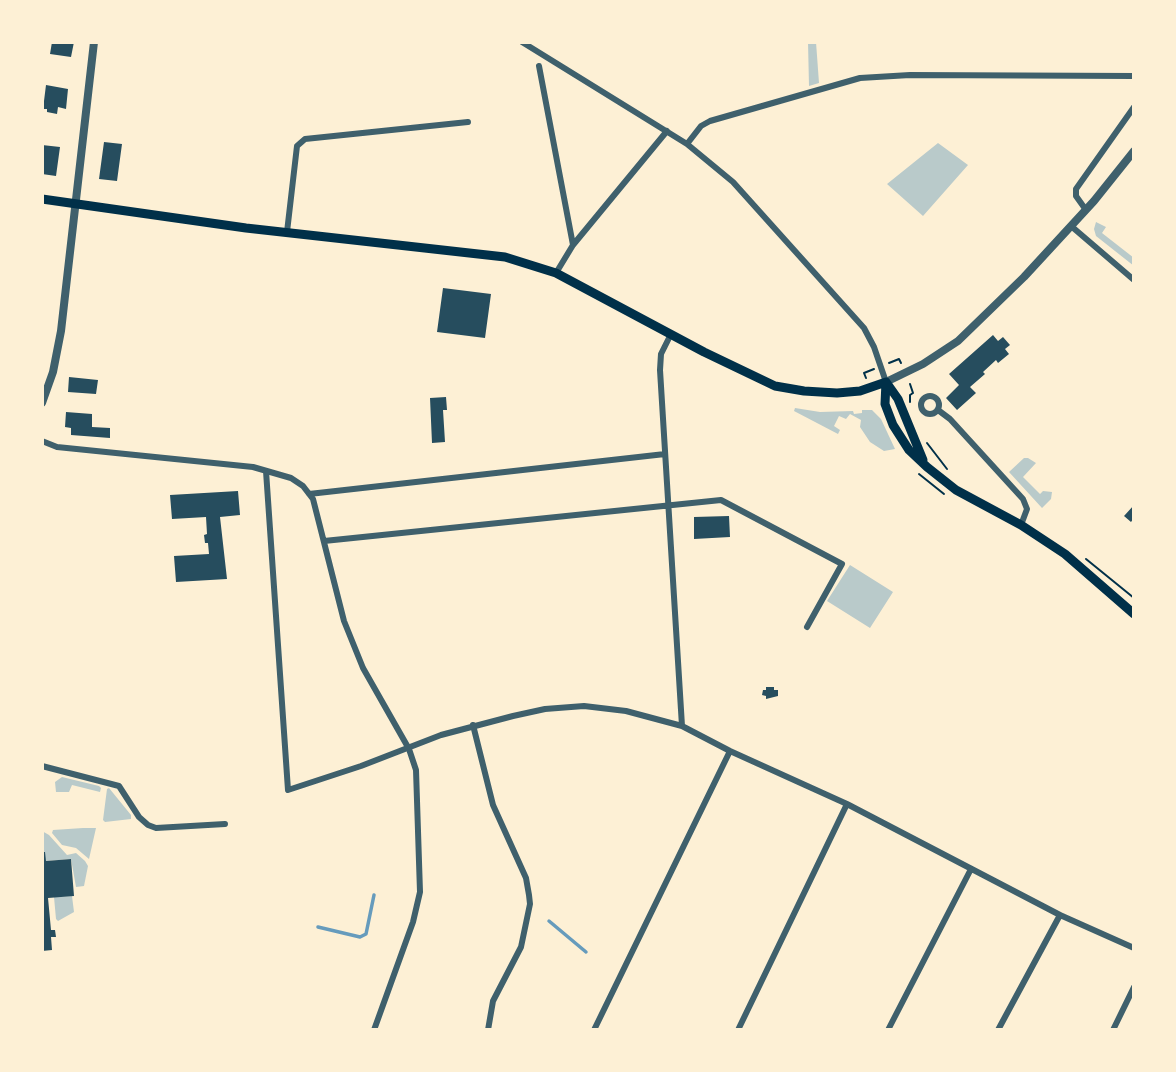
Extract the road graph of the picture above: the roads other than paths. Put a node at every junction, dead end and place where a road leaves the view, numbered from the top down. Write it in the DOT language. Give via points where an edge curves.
graph roads {
  1 [pos="94,42"];
  2 [pos="522,42"];
  3 [pos="539,66"];
  4 [pos="1134,76"];
  5 [pos="1134,107"];
  6 [pos="468,122"];
  7 [pos="667,131"];
  8 [pos="687,144"];
  9 [pos="1134,151"];
  10 [pos="42,199"];
  11 [pos="77,204"];
  12 [pos="1086,210"];
  13 [pos="1071,226"];
  14 [pos="287,232"];
  15 [pos="573,245"];
  16 [pos="556,273"];
  17 [pos="1134,280"];
  18 [pos="671,334"];
  19 [pos="886,382"];
  20 [pos="42,402"];
  21 [pos="938,410"];
  22 [pos="42,441"];
  23 [pos="664,454"];
  24 [pos="927,467"];
  25 [pos="266,471"];
  26 [pos="309,494"];
  27 [pos="668,505"];
  28 [pos="1021,525"];
  29 [pos="324,541"];
  30 [pos="1134,614"];
  31 [pos="807,627"];
  32 [pos="472,725"];
  33 [pos="682,726"];
  34 [pos="409,749"];
  35 [pos="730,751"];
  36 [pos="42,766"];
  37 [pos="847,804"];
  38 [pos="225,824"];
  39 [pos="971,869"];
  40 [pos="1060,915"];
  41 [pos="1134,948"];
  42 [pos="1134,987"];
  43 [pos="374,1030"];
  44 [pos="488,1030"];
  45 [pos="594,1030"];
  46 [pos="738,1030"];
  47 [pos="888,1030"];
  48 [pos="998,1030"];
  49 [pos="1113,1030"];
  1 -- 11 [label="street"];
  2 -- 7 [label="street"];
  3 -- 15 [label="street"];
  4 -- 8 [label="street" via="860,78 710,121"];
  5 -- 12 [label="street" via="1078,185 1076,196"];
  6 -- 14 [label="street" via="305,139 297,146"];
  7 -- 8 [label="street"];
  7 -- 15 [label="street"];
  8 -- 19 [label="street" via="733,182 864,328"];
  9 -- 12 [label="street"];
  10 -- 11 [label="main road"];
  11 -- 14 [label="main road"];
  11 -- 20 [label="street" via="61,331"];
  12 -- 13 [label="street"];
  13 -- 17 [label="street"];
  13 -- 19 [label="street" via="958,341"];
  14 -- 16 [label="main road" via="505,257"];
  15 -- 16 [label="street"];
  16 -- 18 [label="main road"];
  18 -- 19 [label="main road" via="788,389 846,392"];
  18 -- 23 [label="street" via="660,358"];
  19 -- 24 [label="main road"];
  19 -- 24 [label="main road" via="885,404 893,425"];
  21 -- 28 [label="street" via="1023,499 1027,509"];
  22 -- 25 [label="street" via="57,447"];
  23 -- 26 [label="street"];
  23 -- 27 [label="street"];
  24 -- 28 [label="main road" via="957,490"];
  25 -- 26 [label="street" via="291,478"];
  25 -- 34 [label="street" via="288,790"];
  26 -- 29 [label="street"];
  27 -- 29 [label="street"];
  27 -- 31 [label="street" via="721,500 842,564"];
  27 -- 33 [label="street"];
  28 -- 30 [label="main road" via="1065,554"];
  29 -- 34 [label="street" via="344,621 363,668"];
  32 -- 33 [label="street" via="545,709 584,706"];
  32 -- 34 [label="street"];
  32 -- 44 [label="street" via="493,804 530,895 521,947 493,1001"];
  33 -- 35 [label="street"];
  34 -- 43 [label="street" via="416,770 420,892 414,922"];
  35 -- 37 [label="street"];
  35 -- 45 [label="street"];
  36 -- 38 [label="street" via="119,786 139,817 156,828"];
  37 -- 39 [label="street"];
  37 -- 46 [label="street"];
  39 -- 40 [label="street"];
  39 -- 47 [label="street"];
  40 -- 41 [label="street"];
  40 -- 48 [label="street"];
  42 -- 49 [label="street"];
}
